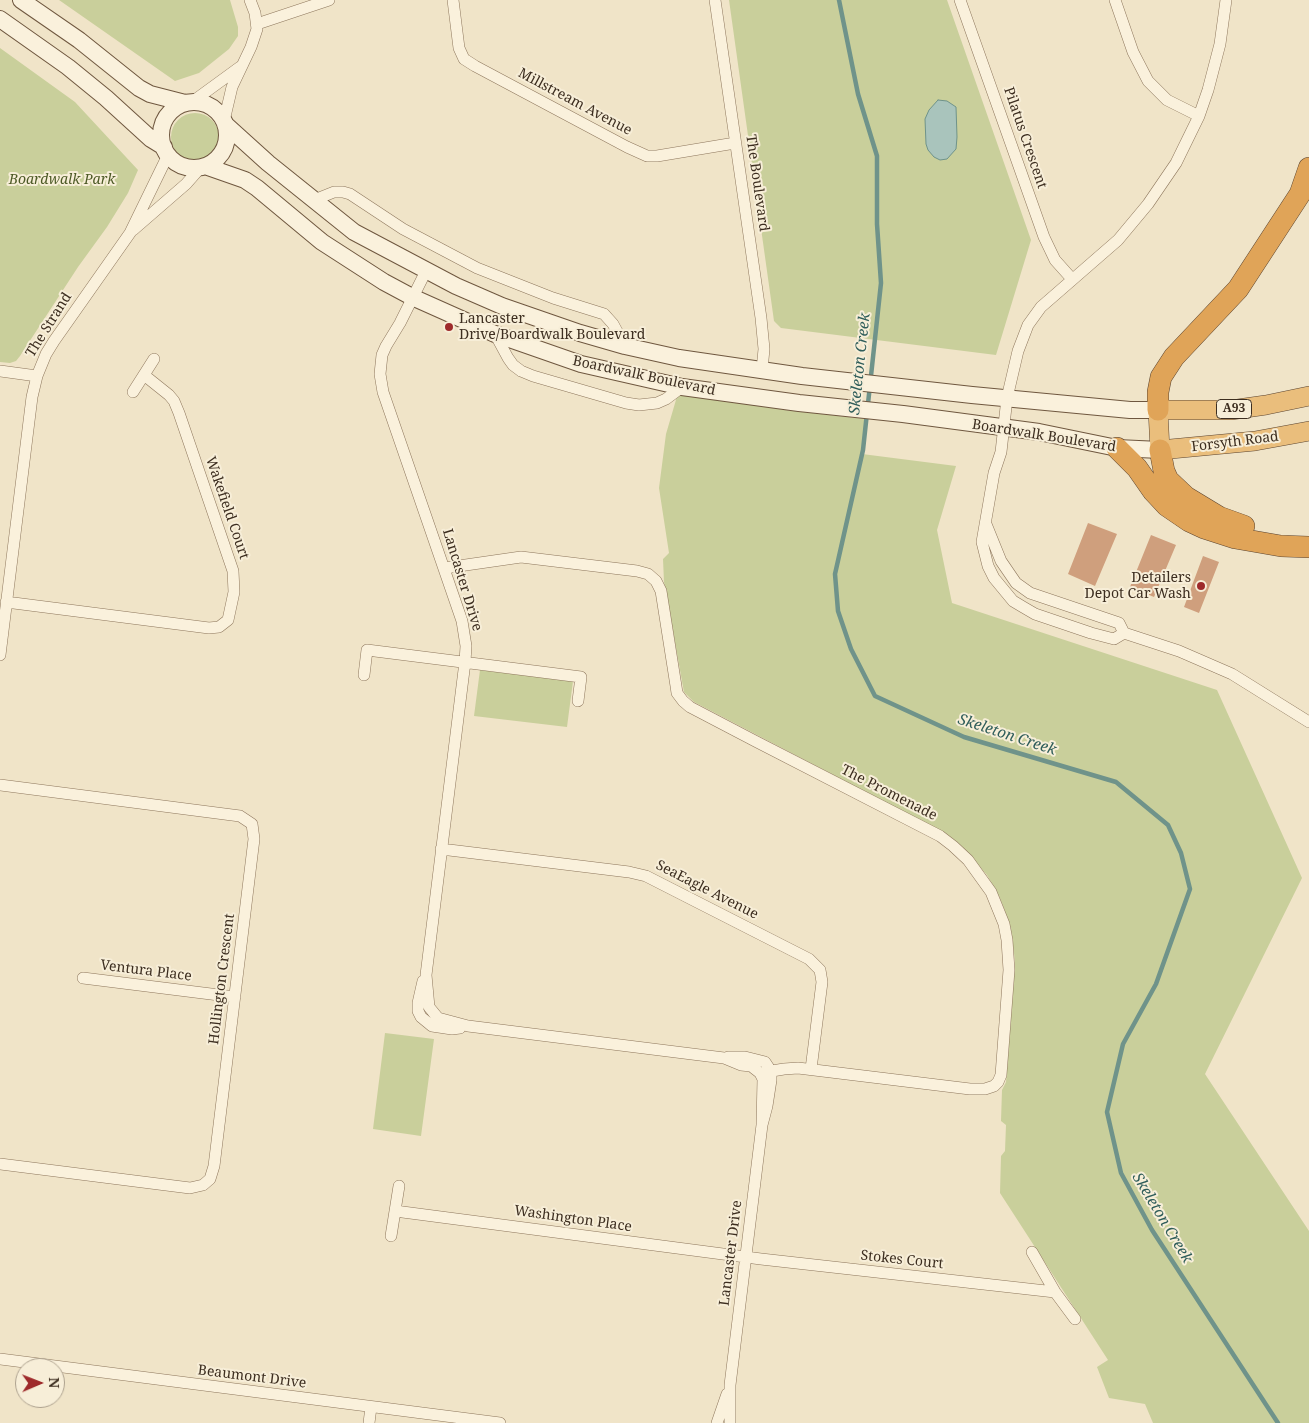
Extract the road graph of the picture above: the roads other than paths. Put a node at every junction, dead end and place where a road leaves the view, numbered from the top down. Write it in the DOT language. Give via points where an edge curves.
graph roads {
  1 [pos="21,0"];
  2 [pos="250,0"];
  3 [pos="328,0"];
  4 [pos="453,0"];
  5 [pos="716,0"];
  6 [pos="960,0"];
  7 [pos="1116,0"];
  8 [pos="1226,0"];
  9 [pos="0,19"];
  10 [pos="257,24"];
  11 [pos="241,66"];
  12 [pos="188,103"];
  13 [pos="1199,116"];
  14 [pos="225,123"];
  15 [pos="735,143"];
  16 [pos="166,151"];
  17 [pos="203,167"];
  18 [pos="1309,168"];
  19 [pos="314,200"];
  20 [pos="130,233"];
  21 [pos="426,271"];
  22 [pos="1072,279"];
  23 [pos="412,297"];
  24 [pos="495,334"];
  25 [pos="625,346"];
  26 [pos="154,359"];
  27 [pos="762,370"];
  28 [pos="0,371"];
  29 [pos="37,376"];
  30 [pos="144,376"];
  31 [pos="682,387"];
  32 [pos="133,392"];
  33 [pos="1309,396"];
  34 [pos="1007,398"];
  35 [pos="1158,410"];
  36 [pos="1002,428"];
  37 [pos="1309,431"];
  38 [pos="1117,448"];
  39 [pos="1160,450"];
  40 [pos="986,524"];
  41 [pos="1309,546"];
  42 [pos="445,568"];
  43 [pos="6,602"];
  44 [pos="1124,634"];
  45 [pos="0,655"];
  46 [pos="465,662"];
  47 [pos="364,675"];
  48 [pos="578,701"];
  49 [pos="1309,722"];
  50 [pos="0,785"];
  51 [pos="442,849"];
  52 [pos="83,978"];
  53 [pos="235,997"];
  54 [pos="811,1069"];
  55 [pos="766,1072"];
  56 [pos="0,1164"];
  57 [pos="398,1186"];
  58 [pos="396,1211"];
  59 [pos="391,1236"];
  60 [pos="1032,1252"];
  61 [pos="746,1257"];
  62 [pos="1055,1292"];
  63 [pos="1075,1319"];
  64 [pos="0,1359"];
  65 [pos="730,1385"];
  66 [pos="371,1407"];
  67 [pos="369,1423"];
  68 [pos="500,1423"];
  69 [pos="717,1423"];
  70 [pos="730,1423"];
  1 -- 12 [label="main road" via="79,40 139,88 150,94"];
  2 -- 10 [label="street"];
  3 -- 10 [label="street"];
  4 -- 15 [label="street, Millstream Avenue" via="459,48 464,58 627,147 647,156 658,156"];
  5 -- 15 [label="street, The Boulevard"];
  6 -- 22 [label="street, Pilatus Crescent" via="1048,248"];
  7 -- 13 [label="street" via="1133,52 1148,81 1167,100"];
  8 -- 13 [label="street" via="1215,65"];
  9 -- 16 [label="main road" via="68,66"];
  10 -- 11 [label="street" via="254,40"];
  11 -- 12 [label="street"];
  11 -- 14 [label="street" via="232,87"];
  12 -- 14 [label="main road" via="211,106"];
  12 -- 16 [label="main road" via="175,108 167,116 162,137"];
  13 -- 22 [label="street" via="1176,163 1148,204 1118,240"];
  14 -- 17 [label="main road" via="224,150"];
  14 -- 19 [label="main road, Boardwalk Boulevard"];
  15 -- 27 [label="street, The Boulevard" via="764,342"];
  16 -- 17 [label="main road" via="182,166"];
  16 -- 20 [label="street, The Strand"];
  17 -- 20 [label="street, The Strand"];
  17 -- 23 [label="main road, Boardwalk Boulevard" via="245,180 322,242"];
  18 -- 35 [label="highway" via="1300,194 1238,289 1174,357 1161,376"];
  19 -- 21 [label="main road, Boardwalk Boulevard" via="354,232"];
  19 -- 25 [label="street" via="334,192 350,194 403,229 477,268 604,314 614,324"];
  20 -- 29 [label="street, The Strand" via="62,329"];
  21 -- 23 [label="street, Lancaster Drive"];
  21 -- 25 [label="main road, Boardwalk Boulevard" via="519,312"];
  22 -- 34 [label="street" via="1041,307 1028,325"];
  23 -- 24 [label="main road, Boardwalk Boulevard"];
  23 -- 42 [label="street, Lancaster Drive" via="386,346 380,374 383,392"];
  24 -- 31 [label="main road, Boardwalk Boulevard" via="581,364"];
  24 -- 31 [label="street" via="513,365 521,370 626,403 657,403"];
  25 -- 27 [label="main road, Boardwalk Boulevard" via="679,358"];
  26 -- 30 [label="street"];
  27 -- 34 [label="main road, Boardwalk Boulevard"];
  28 -- 29 [label="street"];
  29 -- 43 [label="street, The Strand"];
  30 -- 32 [label="street"];
  30 -- 43 [label="street, Wakefield Court" via="174,401 202,478 234,577 228,620 219,628 209,628"];
  31 -- 36 [label="main road, Boardwalk Boulevard"];
  33 -- 35 [label="highway, A93" via="1231,410"];
  34 -- 35 [label="main road, Boardwalk Boulevard"];
  34 -- 36 [label="street"];
  35 -- 39 [label="highway"];
  36 -- 38 [label="main road, Boardwalk Boulevard"];
  36 -- 40 [label="street"];
  37 -- 39 [label="highway, Forsyth Road" via="1254,441"];
  38 -- 39 [label="main road, Boardwalk Boulevard"];
  38 -- 41 [label="highway" via="1167,506 1189,521 1235,538 1281,546"];
  39 -- 41 [label="highway" via="1168,480 1186,497 1218,517"];
  40 -- 44 [label="street" via="1001,561 1016,583 1042,598 1118,623"];
  40 -- 44 [label="street" via="982,542 988,566 1013,601 1035,614 1092,633 1114,639"];
  42 -- 46 [label="street, Lancaster Drive" via="465,634"];
  42 -- 54 [label="street, The Promenade" via="521,557 648,574 661,591 677,693 683,701 940,836 981,877 998,907 1009,954 998,1082 991,1088 979,1090"];
  43 -- 45 [label="street, The Strand"];
  44 -- 49 [label="street" via="1179,651 1232,674"];
  46 -- 47 [label="street" via="367,650"];
  46 -- 48 [label="street" via="581,677"];
  46 -- 51 [label="street, Lancaster Drive"];
  50 -- 53 [label="street, Hollington Crescent" via="234,814 250,821 254,848"];
  51 -- 54 [label="street, SeaEagle Avenue" via="646,876 809,959 820,970 822,982"];
  51 -- 55 [label="street, Lancaster Drive" via="426,975 427,1002 438,1018 468,1026 724,1058"];
  52 -- 53 [label="street, Ventura Place"];
  53 -- 56 [label="street, Hollington Crescent" via="214,1166 207,1182 186,1187"];
  54 -- 55 [label="street, The Promenade" via="788,1068"];
  55 -- 61 [label="street, Lancaster Drive"];
  57 -- 58 [label="street"];
  58 -- 59 [label="street"];
  58 -- 61 [label="street, Washington Place"];
  60 -- 62 [label="street"];
  61 -- 62 [label="street, Stokes Court"];
  61 -- 65 [label="street, Lancaster Drive"];
  62 -- 63 [label="street"];
  64 -- 66 [label="street, Beaumont Drive"];
  65 -- 69 [label="street, Lancaster Drive"];
  65 -- 70 [label="street, Lancaster Drive"];
  66 -- 67 [label="street"];
  66 -- 68 [label="street, Beaumont Drive"];
}
